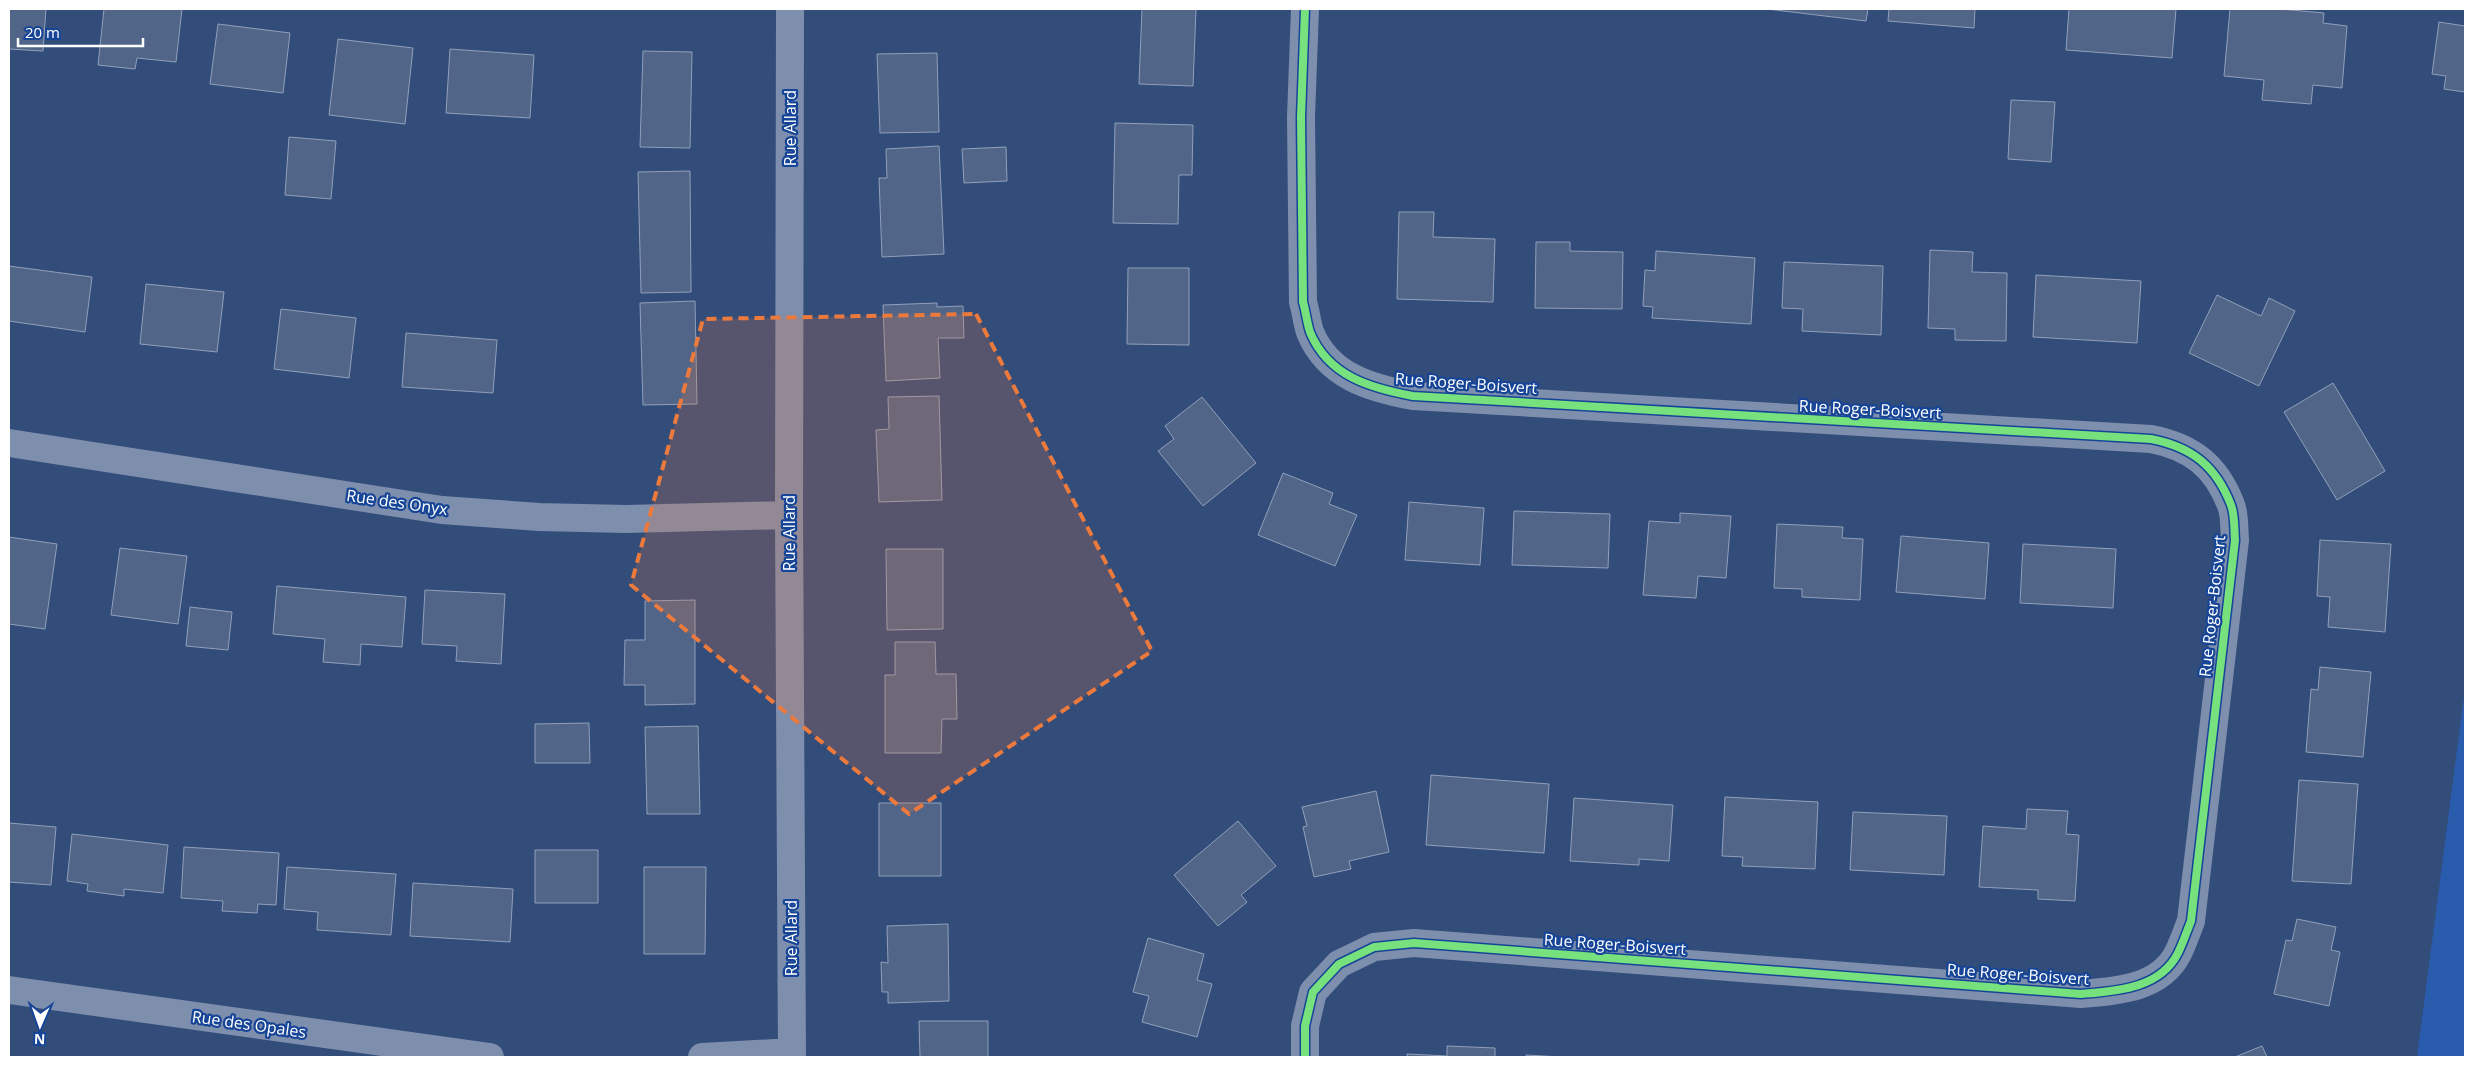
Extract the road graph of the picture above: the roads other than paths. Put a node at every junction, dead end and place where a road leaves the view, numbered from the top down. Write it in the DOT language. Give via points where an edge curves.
graph roads {
  1 [pos="790,9"];
  2 [pos="1305,9"];
  3 [pos="9,443"];
  4 [pos="789,515"];
  5 [pos="9,990"];
  6 [pos="792,1055"];
  7 [pos="490,1057"];
  8 [pos="702,1057"];
  9 [pos="1306,1057"];
  1 -- 4 [label="street, Rue Allard"];
  2 -- 9 [label="street, Rue Roger-Boisvert" via="1301,117 1303,302 1310,332 1323,354 1346,374 1377,390 1413,396 2152,439 2174,444 2197,456 2216,477 2232,507 2235,540 2191,920 2177,956 2156,978 2121,991 2081,994 1414,943 1374,947 1340,964 1326,978 1313,992 1306,1026"];
  3 -- 4 [label="street, Rue des Onyx" via="442,510 626,519"];
  4 -- 6 [label="street, Rue Allard"];
  5 -- 7 [label="street, Rue des Opales"];
  6 -- 8 [label="street"];
}
